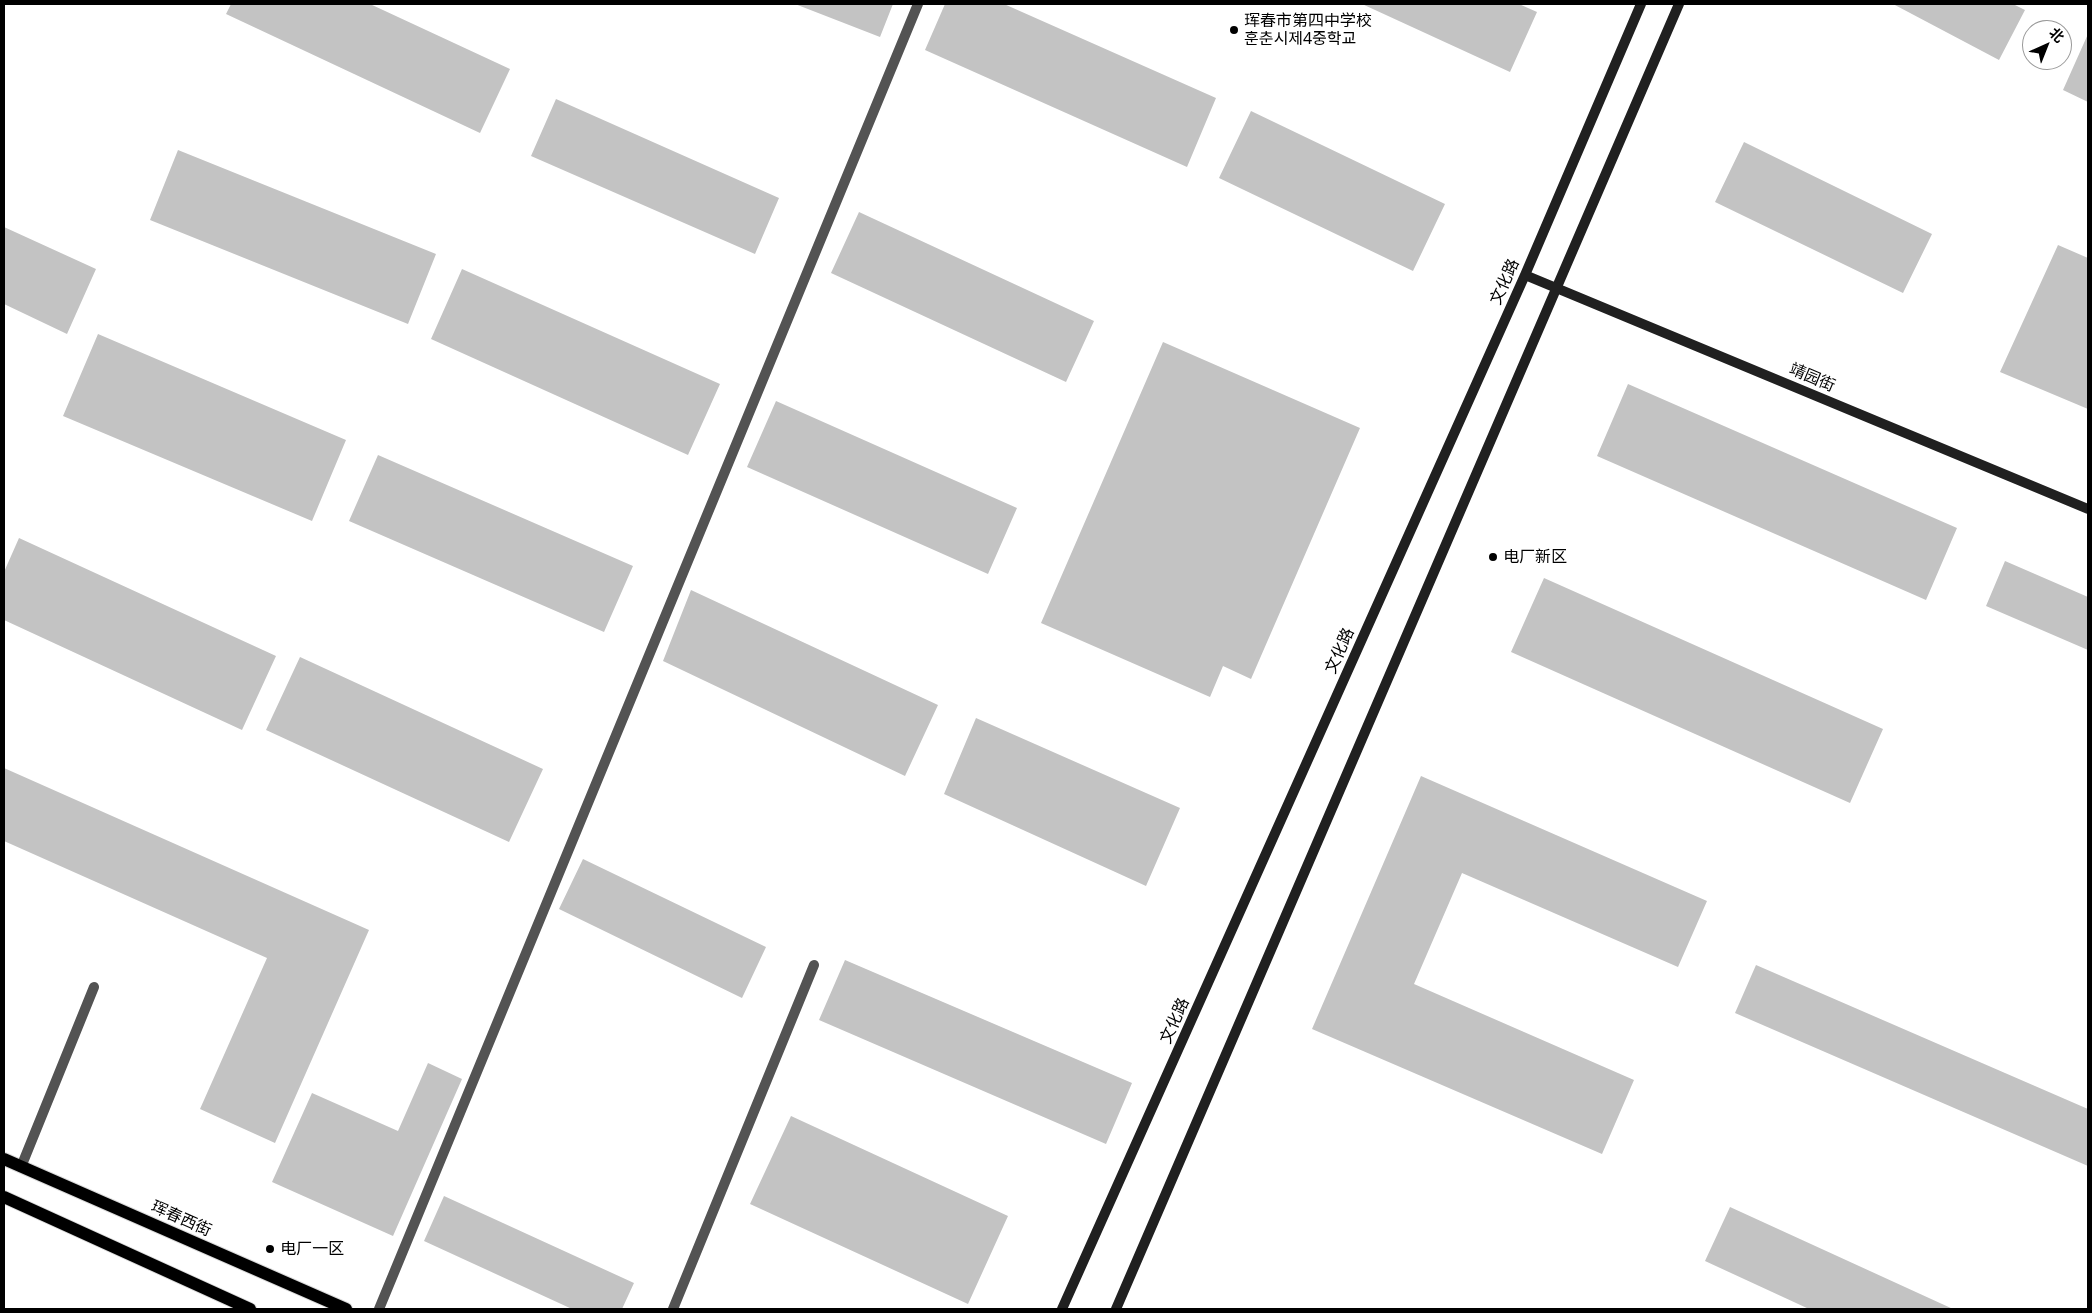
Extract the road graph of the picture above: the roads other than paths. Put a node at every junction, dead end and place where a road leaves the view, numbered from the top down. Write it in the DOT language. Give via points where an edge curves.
graph roads {
  1 [pos="918,4"];
  2 [pos="1641,4"];
  3 [pos="1679,4"];
  4 [pos="1525,276"];
  5 [pos="1557,288"];
  6 [pos="2088,509"];
  7 [pos="814,965"];
  8 [pos="94,987"];
  9 [pos="4,1159"];
  10 [pos="20,1167"];
  11 [pos="4,1197"];
  12 [pos="250,1309"];
  13 [pos="346,1309"];
  14 [pos="379,1309"];
  15 [pos="673,1309"];
  16 [pos="1062,1309"];
  17 [pos="1116,1309"];
  1 -- 14 [label="lane"];
  2 -- 4 [label="main road, 文化路"];
  3 -- 5 [label="main road"];
  4 -- 5 [label="main road, 靖园街"];
  4 -- 16 [label="main road, 文化路"];
  5 -- 6 [label="main road, 靖园街"];
  5 -- 17 [label="main road"];
  7 -- 15 [label="lane"];
  8 -- 10 [label="lane"];
  9 -- 10 [label="main road, 珲春西街"];
  10 -- 13 [label="main road, 珲春西街"];
  11 -- 12 [label="main road"];
}
